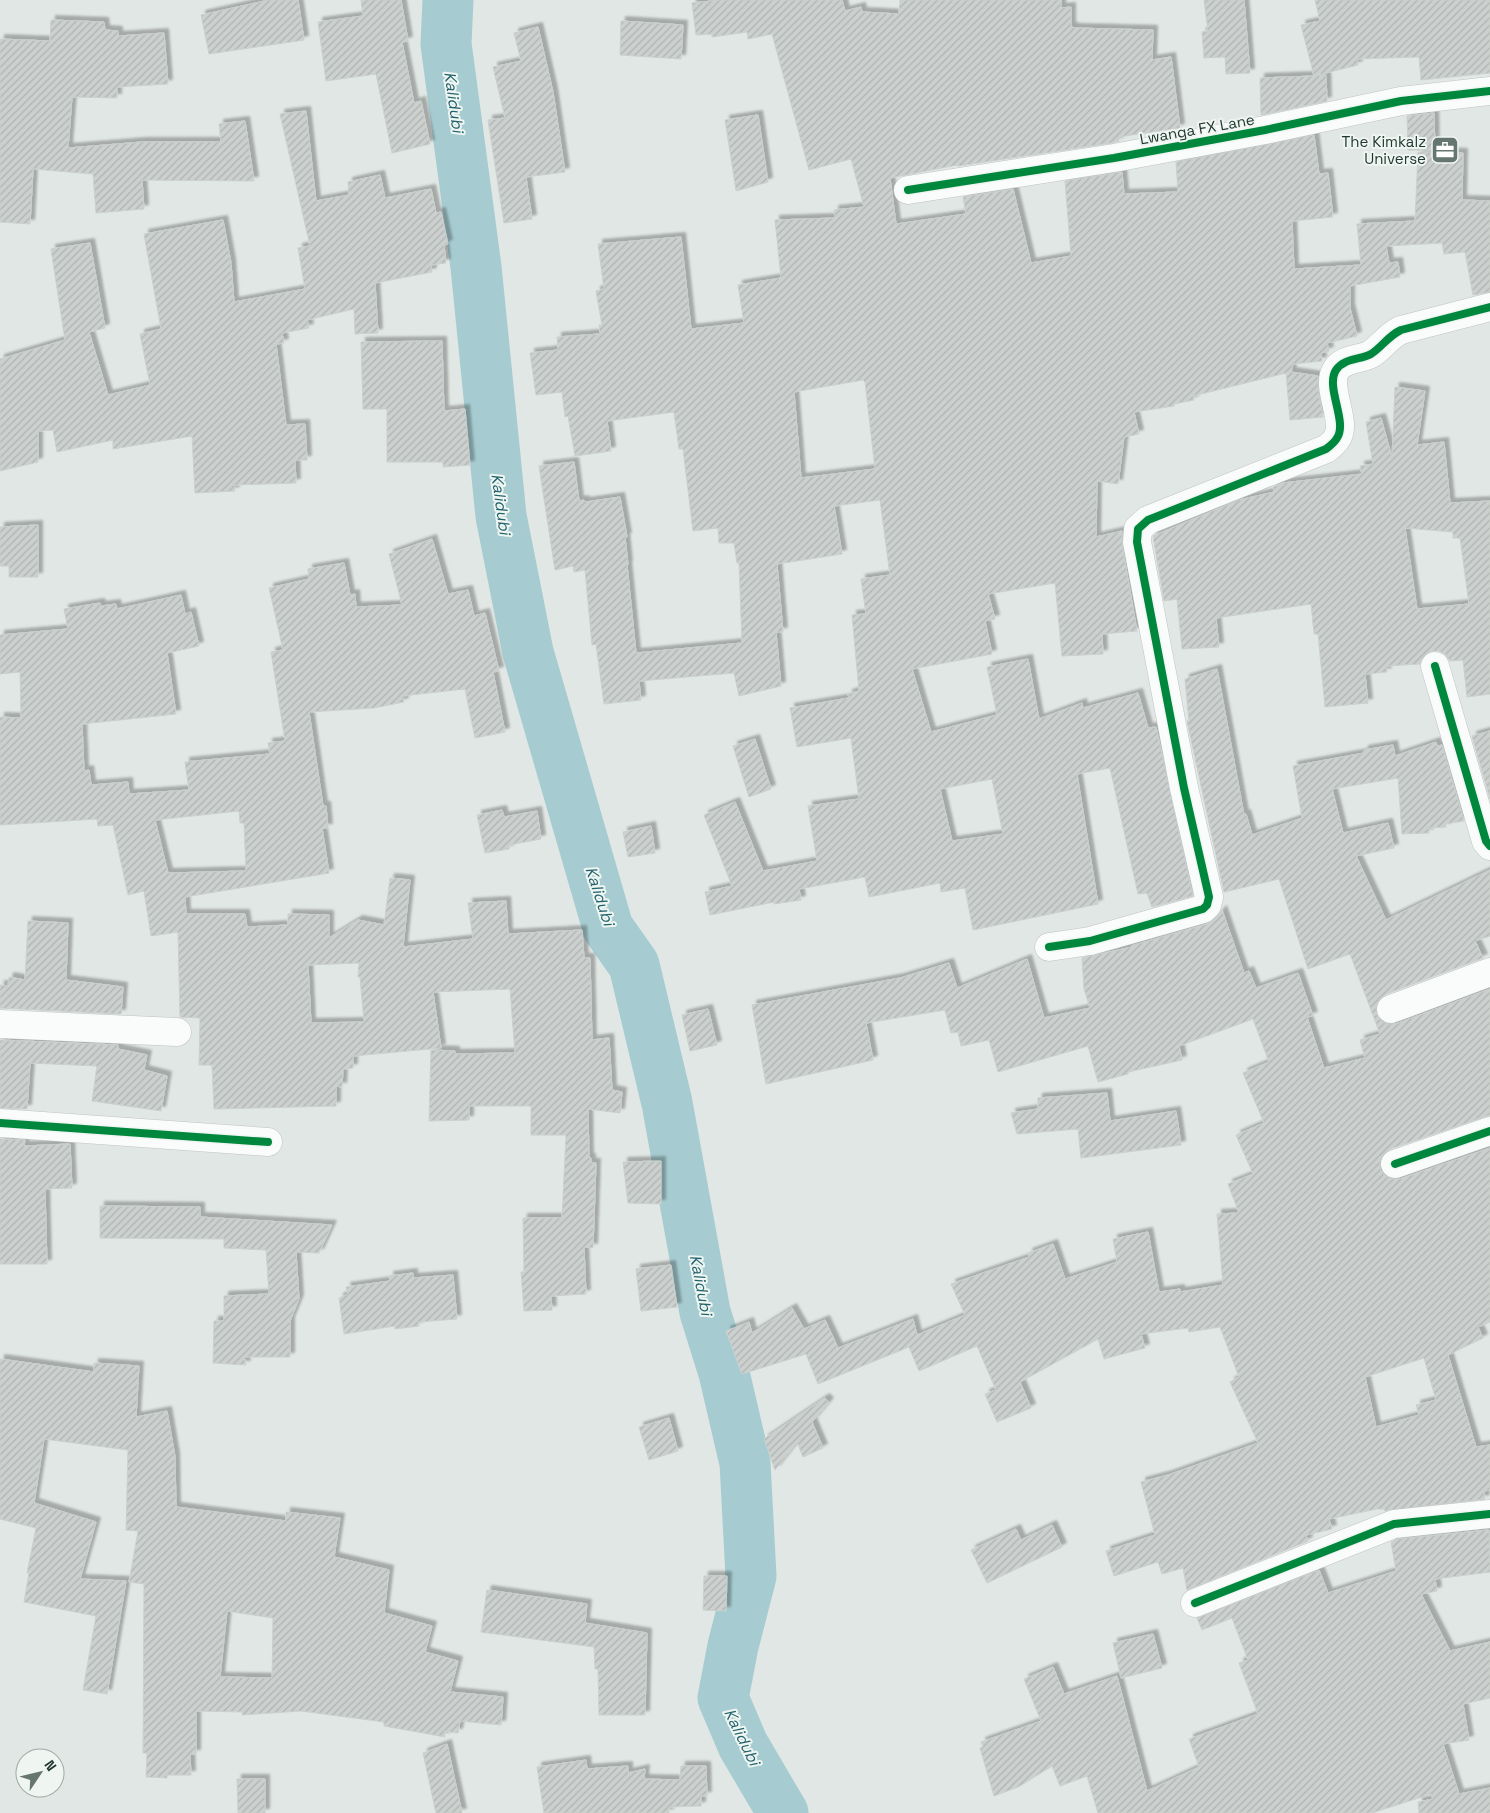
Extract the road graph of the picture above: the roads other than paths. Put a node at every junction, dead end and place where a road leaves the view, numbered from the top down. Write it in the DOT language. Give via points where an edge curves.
graph roads {
  1 [pos="1490,91"];
  2 [pos="908,190"];
  3 [pos="1490,307"];
  4 [pos="1435,666"];
  5 [pos="1490,846"];
  6 [pos="1049,947"];
  7 [pos="1490,972"];
  8 [pos="1391,1009"];
  9 [pos="0,1024"];
  10 [pos="176,1032"];
  11 [pos="0,1123"];
  12 [pos="1490,1131"];
  13 [pos="268,1142"];
  14 [pos="1394,1164"];
  15 [pos="1490,1514"];
  16 [pos="1195,1603"];
  1 -- 2 [label="street, Lwanga FX Lane" via="1402,101 1114,158"];
  3 -- 6 [label="street" via="1401,330 1390,335 1370,354 1349,360 1336,370 1333,382 1340,428 1338,438 1326,450 1148,520 1138,529 1137,542 1184,788 1209,897 1208,906 1090,941"];
  4 -- 5 [label="street"];
  7 -- 8 [label="street"];
  9 -- 10 [label="street"];
  11 -- 13 [label="street"];
  12 -- 14 [label="street"];
  15 -- 16 [label="street" via="1394,1524"];
}
